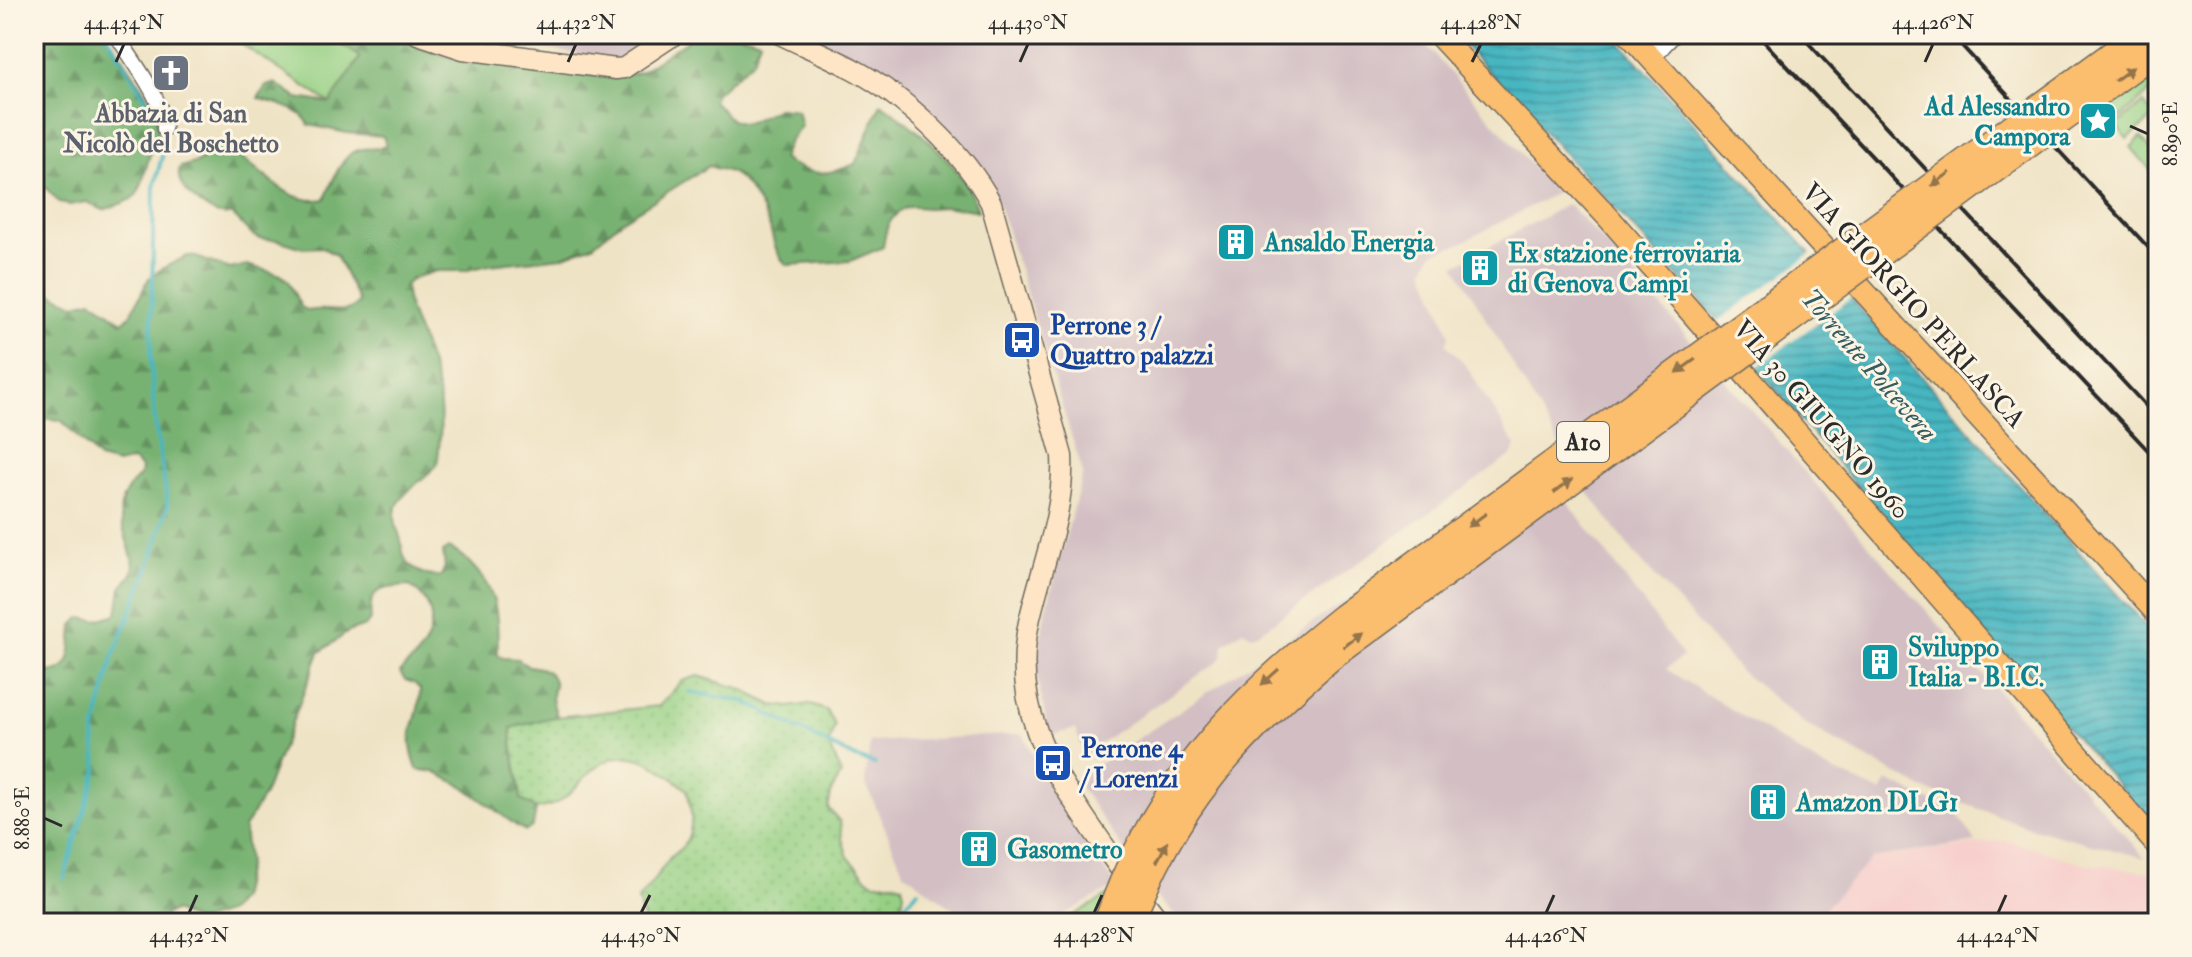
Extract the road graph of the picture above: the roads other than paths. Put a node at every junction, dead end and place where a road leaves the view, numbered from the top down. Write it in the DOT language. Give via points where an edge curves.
graph roads {
  1 [pos="116,34"];
  2 [pos="418,34"];
  3 [pos="675,34"];
  4 [pos="780,34"];
  5 [pos="1438,34"];
  6 [pos="1629,34"];
  7 [pos="1649,34"];
  8 [pos="1675,34"];
  9 [pos="2140,34"];
  10 [pos="2158,49"];
  11 [pos="1656,53"];
  12 [pos="164,129"];
  13 [pos="2158,614"];
  14 [pos="2158,846"];
  15 [pos="1107,923"];
  16 [pos="1130,923"];
  17 [pos="1161,923"];
  1 -- 12 [label="street" via="150,89 165,119"];
  2 -- 3 [label="main road" via="463,49 616,69"];
  4 -- 17 [label="main road" via="856,70 892,94 961,156 991,203 1062,456 1061,500 1029,623 1026,695 1039,740 1060,781"];
  5 -- 14 [label="main road, VIA 30 GIUGNO 1960" via="1609,218"];
  6 -- 11 [label="main road, VIA GIORGIO PERLASCA"];
  7 -- 11 [label="street"];
  8 -- 11 [label="street"];
  9 -- 15 [label="highway, A10, one-way, bridge" via="1289,661 1230,716 1171,791 1140,843"];
  16 -- 10 [label="highway, A10, one-way, bridge" via="1158,859 1200,790 1248,732 1319,667"];
  11 -- 13 [label="main road, VIA GIORGIO PERLASCA"];
}
